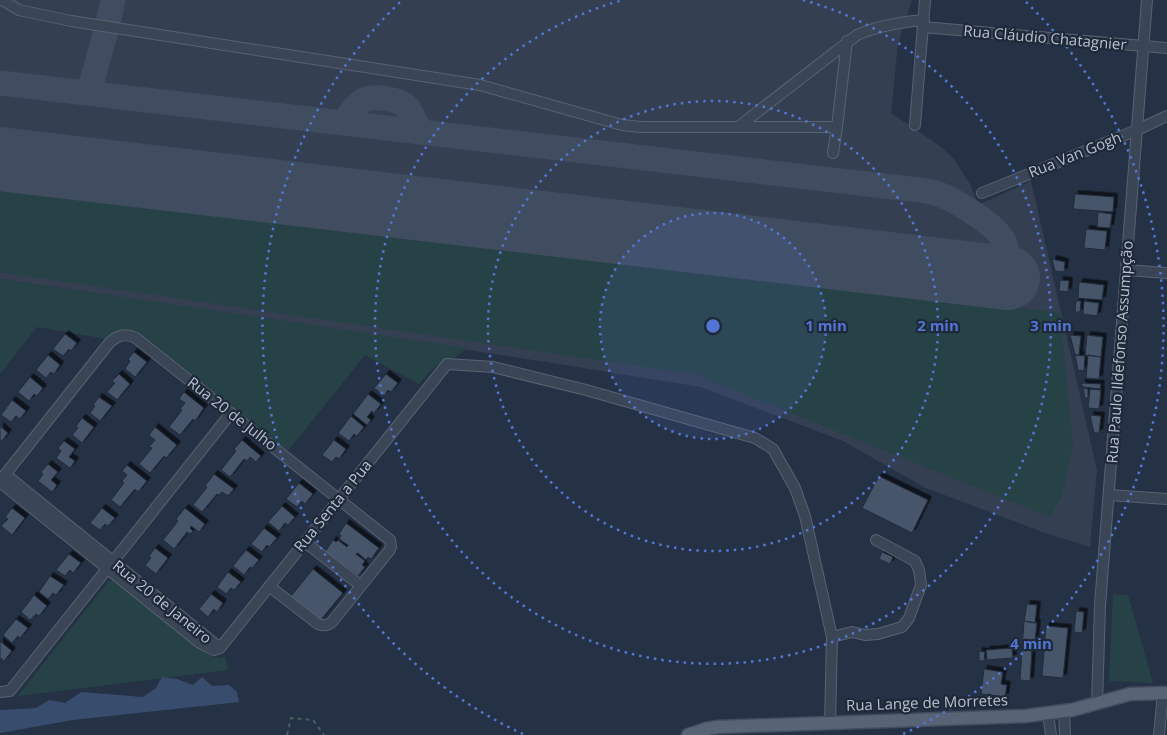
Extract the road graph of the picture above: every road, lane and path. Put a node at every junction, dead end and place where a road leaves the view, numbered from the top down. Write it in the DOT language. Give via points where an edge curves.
graph roads {
  1 [pos="2,0"];
  2 [pos="926,0"];
  3 [pos="1147,0"];
  4 [pos="924,24"];
  5 [pos="848,41"];
  6 [pos="1144,46"];
  7 [pos="1167,48"];
  8 [pos="1167,116"];
  9 [pos="916,125"];
  10 [pos="738,127"];
  11 [pos="837,127"];
  12 [pos="1137,130"];
  13 [pos="833,153"];
  14 [pos="982,193"];
  15 [pos="1126,270"];
  16 [pos="1167,273"];
  17 [pos="231,413"];
  18 [pos="2,479"];
  19 [pos="1109,495"];
  20 [pos="339,498"];
  21 [pos="1167,499"];
  22 [pos="876,540"];
  23 [pos="304,542"];
  24 [pos="110,565"];
  25 [pos="269,586"];
  26 [pos="361,586"];
  27 [pos="832,637"];
  28 [pos="220,648"];
  29 [pos="0,692"];
  30 [pos="1165,693"];
  31 [pos="1097,704"];
  32 [pos="1064,712"];
  33 [pos="1048,714"];
  34 [pos="830,724"];
  35 [pos="287,735"];
  36 [pos="324,735"];
  37 [pos="688,735"];
  38 [pos="1051,735"];
  39 [pos="1065,735"];
  40 [pos="1159,735"];
  1 -- 10 [label="street" via="19,10 71,21 480,85 622,125 641,128"];
  2 -- 4 [label="street"];
  3 -- 6 [label="street, Rua Paulo Ildefonso Assumpção"];
  4 -- 5 [label="street, Rua Cláudio Chatagnier" via="905,22 865,31"];
  4 -- 6 [label="street, Rua Cláudio Chatagnier"];
  4 -- 9 [label="street"];
  5 -- 10 [label="street, Rua Cláudio Chatagnier"];
  5 -- 11 [label="street"];
  6 -- 7 [label="street, Rua Cláudio Chatagnier"];
  6 -- 12 [label="street, Rua Paulo Ildefonso Assumpção"];
  8 -- 12 [label="street, Rua Van Gogh"];
  10 -- 11 [label="street"];
  11 -- 13 [label="street"];
  12 -- 14 [label="street, Rua Van Gogh"];
  12 -- 15 [label="street, Rua Paulo Ildefonso Assumpção"];
  15 -- 16 [label="street"];
  15 -- 19 [label="street, Rua Paulo Ildefonso Assumpção"];
  17 -- 18 [label="street, Rua 20 de Julho" via="136,338 121,335 110,342"];
  17 -- 20 [label="street, Rua 20 de Julho"];
  17 -- 24 [label="street"];
  18 -- 24 [label="street, Rua 20 de Janeiro"];
  19 -- 21 [label="street"];
  19 -- 31 [label="street, Rua Paulo Ildefonso Assumpção"];
  20 -- 23 [label="street, Rua Senta a Pua"];
  20 -- 26 [label="street, Rua 20 de Julho" via="386,536 391,544"];
  20 -- 27 [label="street, Rua Senta a Pua" via="447,364 492,367 586,390 755,438 773,449 805,516"];
  22 -- 27 [label="street" via="915,561 920,570 921,586 909,618 902,627 878,634 852,632"];
  23 -- 25 [label="street, Rua Senta a Pua"];
  23 -- 26 [label="street"];
  24 -- 28 [label="street, Rua 20 de Janeiro"];
  24 -- 29 [label="street" via="10,691"];
  25 -- 26 [label="street" via="323,626 332,622"];
  25 -- 28 [label="street, Rua Senta a Pua"];
  27 -- 34 [label="street"];
  30 -- 31 [label="main road, Rua Lange de Morretes" via="1130,694"];
  30 -- 40 [label="street"];
  31 -- 32 [label="main road, Rua Lange de Morretes"];
  32 -- 33 [label="main road, Rua Lange de Morretes"];
  32 -- 39 [label="street"];
  33 -- 34 [label="main road, Rua Lange de Morretes"];
  33 -- 38 [label="street"];
  34 -- 37 [label="main road, Rua Lange de Morretes" via="718,727"];
  35 -- 36 [label="path" via="291,718 314,720"];
}
